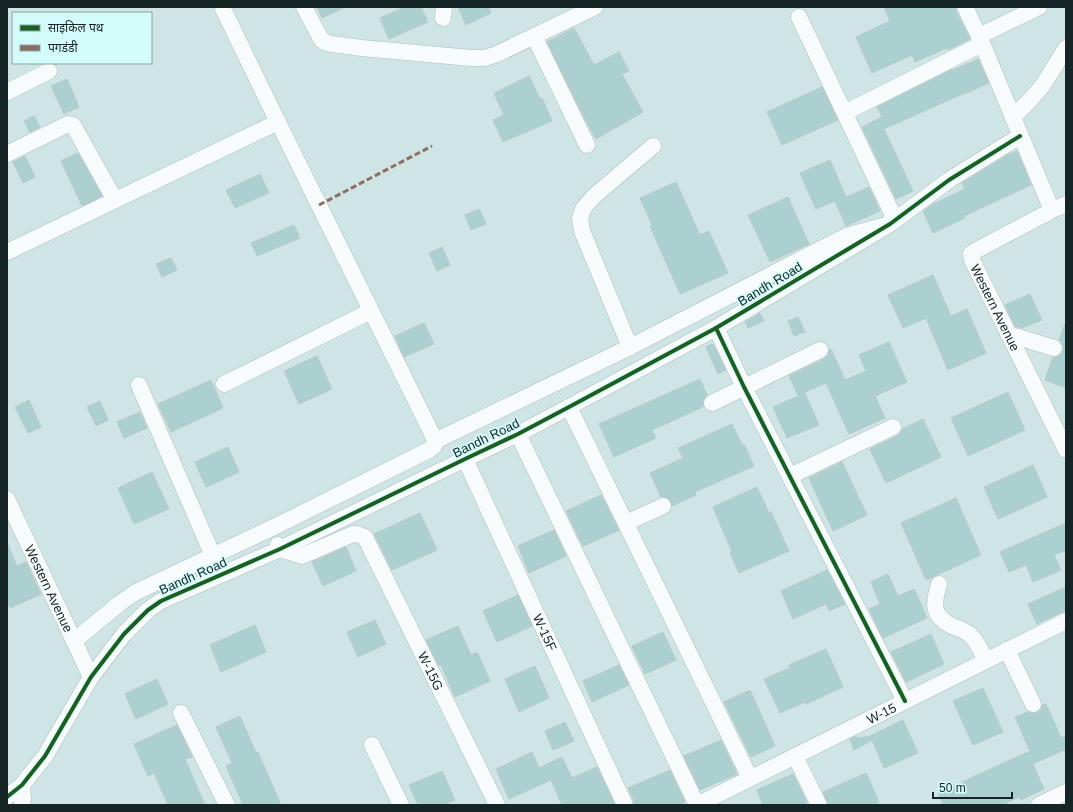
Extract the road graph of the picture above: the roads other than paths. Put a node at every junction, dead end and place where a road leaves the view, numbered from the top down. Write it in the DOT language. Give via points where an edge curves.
graph roads {
  1 [pos="304,7"];
  2 [pos="595,7"];
  3 [pos="965,7"];
  4 [pos="1039,7"];
  5 [pos="223,9"];
  6 [pos="799,17"];
  7 [pos="534,36"];
  8 [pos="981,40"];
  9 [pos="1066,48"];
  10 [pos="50,71"];
  11 [pos="7,92"];
  12 [pos="846,114"];
  13 [pos="1013,117"];
  14 [pos="278,122"];
  15 [pos="1020,136"];
  16 [pos="587,145"];
  17 [pos="653,146"];
  18 [pos="7,154"];
  19 [pos="115,200"];
  20 [pos="1066,204"];
  21 [pos="1050,211"];
  22 [pos="890,224"];
  23 [pos="7,252"];
  24 [pos="371,311"];
  25 [pos="716,328"];
  26 [pos="1008,334"];
  27 [pos="630,347"];
  28 [pos="1054,348"];
  29 [pos="820,350"];
  30 [pos="224,384"];
  31 [pos="139,385"];
  32 [pos="744,387"];
  33 [pos="712,403"];
  34 [pos="569,407"];
  35 [pos="893,427"];
  36 [pos="518,434"];
  37 [pos="435,441"];
  38 [pos="1065,448"];
  39 [pos="465,459"];
  40 [pos="790,476"];
  41 [pos="7,499"];
  42 [pos="662,506"];
  43 [pos="626,523"];
  44 [pos="270,529"];
  45 [pos="280,549"];
  46 [pos="213,556"];
  47 [pos="940,584"];
  48 [pos="1066,621"];
  49 [pos="74,640"];
  50 [pos="1007,650"];
  51 [pos="986,660"];
  52 [pos="91,677"];
  53 [pos="905,701"];
  54 [pos="1034,704"];
  55 [pos="181,713"];
  56 [pos="372,745"];
  57 [pos="795,756"];
  58 [pos="750,778"];
  59 [pos="22,785"];
  60 [pos="1066,792"];
  61 [pos="7,797"];
  62 [pos="22,805"];
  63 [pos="227,805"];
  64 [pos="401,805"];
  65 [pos="497,805"];
  66 [pos="625,805"];
  67 [pos="697,805"];
  68 [pos="819,805"];
  69 [pos="1038,805"];
  1 -- 7 [label="street" via="321,39 330,44 350,47 485,58"];
  2 -- 7 [label="street"];
  3 -- 8 [label="street"];
  4 -- 8 [label="street"];
  5 -- 14 [label="street"];
  6 -- 12 [label="street"];
  7 -- 16 [label="street"];
  8 -- 12 [label="street"];
  8 -- 13 [label="street"];
  9 -- 13 [label="street" via="1043,86"];
  10 -- 11 [label="street"];
  12 -- 22 [label="street" via="891,211 893,218"];
  13 -- 15 [label="street"];
  14 -- 19 [label="street"];
  14 -- 24 [label="street"];
  15 -- 21 [label="street" via="1050,204"];
  15 -- 22 [label="street, Bandh Road" via="949,180"];
  17 -- 27 [label="street" via="592,197 580,218 582,231"];
  18 -- 19 [label="street" via="68,124 73,125"];
  19 -- 23 [label="street"];
  20 -- 21 [label="street"];
  21 -- 26 [label="street, Western Avenue" via="971,254"];
  22 -- 25 [label="street, Bandh Road"];
  22 -- 27 [label="street" via="846,236"];
  24 -- 30 [label="street"];
  24 -- 37 [label="street"];
  25 -- 32 [label="street"];
  25 -- 34 [label="street, Bandh Road"];
  26 -- 28 [label="street"];
  26 -- 38 [label="street, Western Avenue"];
  27 -- 37 [label="street"];
  29 -- 32 [label="street"];
  31 -- 46 [label="street"];
  32 -- 33 [label="street"];
  32 -- 40 [label="street"];
  34 -- 36 [label="street, Bandh Road"];
  34 -- 43 [label="street"];
  35 -- 40 [label="street"];
  36 -- 39 [label="street, Bandh Road"];
  36 -- 67 [label="street"];
  37 -- 44 [label="street" via="435,445 429,450"];
  39 -- 45 [label="street, Bandh Road"];
  39 -- 66 [label="street, W-15F"];
  40 -- 53 [label="street"];
  41 -- 49 [label="street, Western Avenue"];
  42 -- 43 [label="street"];
  43 -- 58 [label="street"];
  44 -- 45 [label="street"];
  44 -- 46 [label="street"];
  45 -- 52 [label="street, Bandh Road" via="161,601 124,634"];
  45 -- 65 [label="street, W-15G" via="302,556 353,534 365,537"];
  46 -- 49 [label="street" via="136,592"];
  47 -- 51 [label="street" via="935,598 939,618 969,634"];
  48 -- 50 [label="street, W-15"];
  49 -- 52 [label="street, Western Avenue"];
  50 -- 51 [label="street, W-15"];
  50 -- 54 [label="street"];
  51 -- 53 [label="street, W-15"];
  52 -- 59 [label="street, Bandh Road" via="45,756"];
  53 -- 57 [label="street, W-15"];
  55 -- 63 [label="street"];
  56 -- 64 [label="street"];
  57 -- 58 [label="street, W-15"];
  57 -- 68 [label="street"];
  58 -- 67 [label="street, W-15"];
  59 -- 61 [label="street, Bandh Road"];
  59 -- 62 [label="street"];
  60 -- 69 [label="street"];
}
